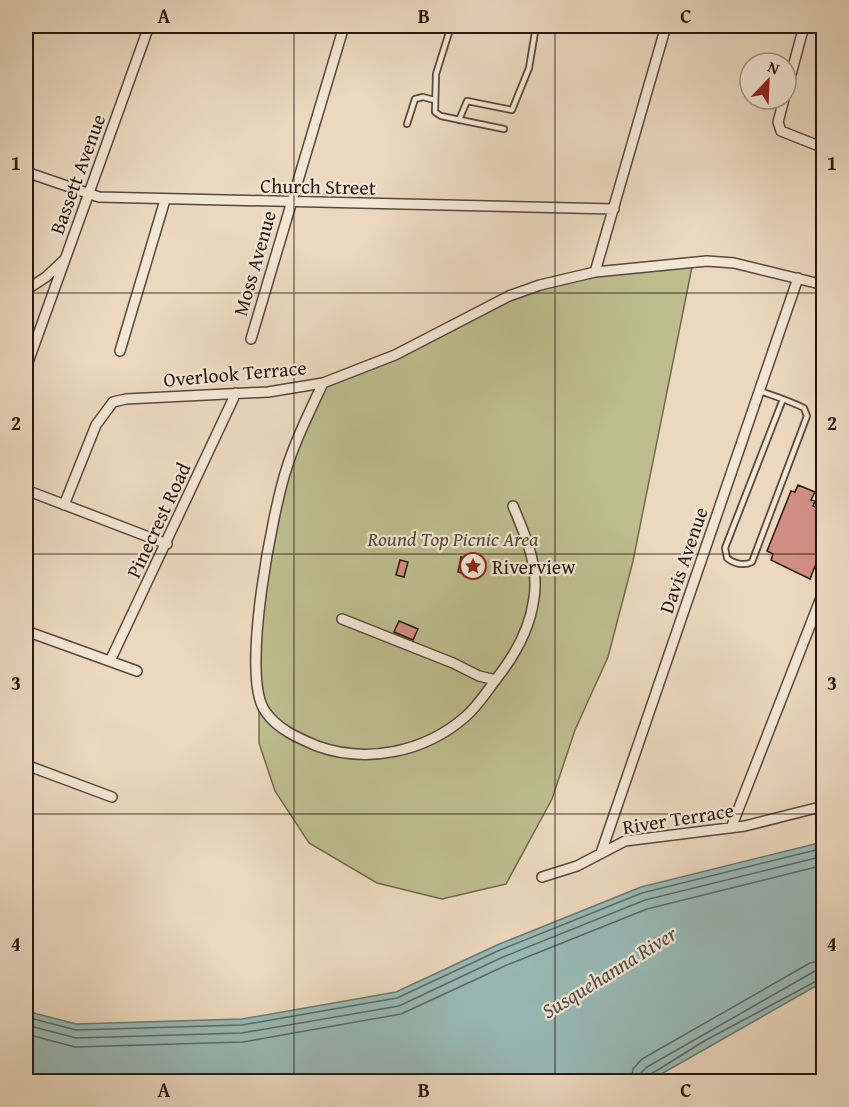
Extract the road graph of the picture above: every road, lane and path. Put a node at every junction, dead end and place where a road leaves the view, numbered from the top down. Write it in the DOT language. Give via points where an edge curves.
graph roads {
  1 [pos="149,26"];
  2 [pos="344,26"];
  3 [pos="451,26"];
  4 [pos="536,26"];
  5 [pos="666,26"];
  6 [pos="804,26"];
  7 [pos="797,51"];
  8 [pos="434,100"];
  9 [pos="781,111"];
  10 [pos="459,120"];
  11 [pos="406,124"];
  12 [pos="504,129"];
  13 [pos="824,148"];
  14 [pos="26,172"];
  15 [pos="89,195"];
  16 [pos="165,201"];
  17 [pos="290,203"];
  18 [pos="614,209"];
  19 [pos="66,258"];
  20 [pos="595,272"];
  21 [pos="798,278"];
  22 [pos="824,285"];
  23 [pos="26,290"];
  24 [pos="250,339"];
  25 [pos="120,351"];
  26 [pos="26,368"];
  27 [pos="322,383"];
  28 [pos="759,391"];
  29 [pos="236,393"];
  30 [pos="783,399"];
  31 [pos="26,490"];
  32 [pos="64,505"];
  33 [pos="513,506"];
  34 [pos="167,544"];
  35 [pos="824,590"];
  36 [pos="342,619"];
  37 [pos="26,631"];
  38 [pos="110,661"];
  39 [pos="137,671"];
  40 [pos="496,680"];
  41 [pos="26,765"];
  42 [pos="112,797"];
  43 [pos="824,806"];
  44 [pos="731,828"];
  45 [pos="601,853"];
  46 [pos="542,877"];
  1 -- 15 [label="street, Bassett Avenue"];
  2 -- 17 [label="street, Moss Avenue"];
  3 -- 8 [label="lane" via="436,74"];
  4 -- 10 [label="lane" via="529,68 512,110 467,101"];
  5 -- 18 [label="street"];
  6 -- 7 [label="street"];
  8 -- 10 [label="lane" via="435,112"];
  8 -- 11 [label="lane" via="415,99"];
  9 -- 13 [label="street" via="780,131"];
  10 -- 12 [label="lane"];
  14 -- 15 [label="street, Church Street"];
  15 -- 16 [label="street, Church Street"];
  15 -- 19 [label="street, Bassett Avenue"];
  16 -- 17 [label="street, Church Street"];
  16 -- 25 [label="street"];
  17 -- 18 [label="street, Church Street"];
  17 -- 24 [label="street, Moss Avenue"];
  18 -- 20 [label="street"];
  19 -- 23 [label="street"];
  19 -- 26 [label="street, Bassett Avenue"];
  20 -- 21 [label="street, Overlook Terrace" via="706,261 734,263"];
  20 -- 27 [label="street, Overlook Terrace" via="509,296 395,354"];
  21 -- 22 [label="street, Overlook Terrace"];
  21 -- 28 [label="street, Davis Avenue"];
  27 -- 29 [label="street, Overlook Terrace" via="291,390"];
  27 -- 40 [label="street" via="302,426 280,493 266,570 257,640 257,684 264,710 290,733 331,750 368,755 423,743 456,725"];
  28 -- 30 [label="lane"];
  28 -- 45 [label="street, Davis Avenue"];
  29 -- 32 [label="street, Overlook Terrace" via="113,402 96,425"];
  29 -- 34 [label="street, Pinecrest Road"];
  30 -- 30 [label="lane" via="725,548 731,562 752,561 807,416 804,408"];
  31 -- 32 [label="street"];
  32 -- 34 [label="street"];
  33 -- 40 [label="street" via="529,546 535,595 531,620 522,640"];
  34 -- 38 [label="street, Pinecrest Road"];
  35 -- 44 [label="street"];
  36 -- 40 [label="street"];
  37 -- 38 [label="street"];
  38 -- 39 [label="street"];
  41 -- 42 [label="street"];
  43 -- 44 [label="street, River Terrace"];
  44 -- 45 [label="street, River Terrace" via="625,841"];
  45 -- 46 [label="street, River Terrace"];
}
